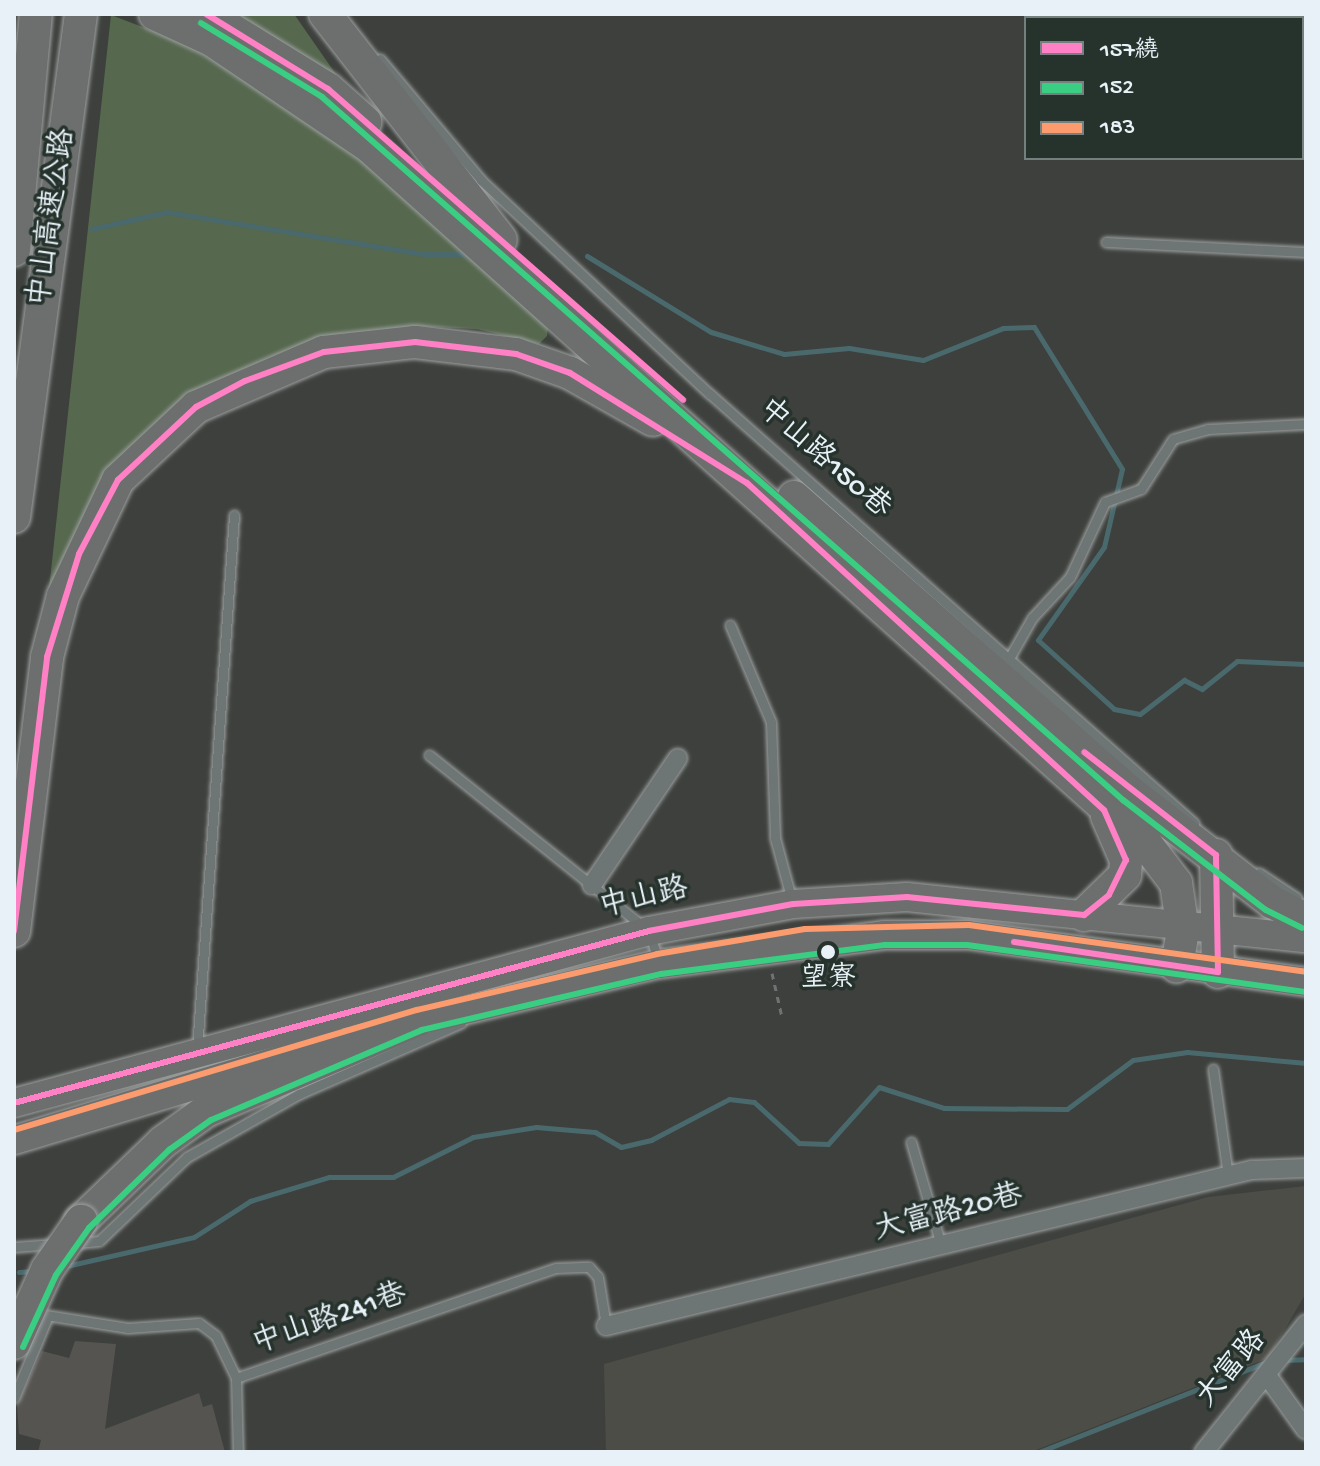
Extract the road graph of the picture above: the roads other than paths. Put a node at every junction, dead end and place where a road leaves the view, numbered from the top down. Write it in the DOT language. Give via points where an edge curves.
graph roads {
  1 [pos="36,14"];
  2 [pos="81,14"];
  3 [pos="155,14"];
  4 [pos="206,14"];
  5 [pos="325,14"];
  6 [pos="343,14"];
  7 [pos="14,156"];
  8 [pos="501,240"];
  9 [pos="1106,242"];
  10 [pos="14,250"];
  11 [pos="1306,252"];
  12 [pos="1306,424"];
  13 [pos="747,483"];
  14 [pos="234,515"];
  15 [pos="14,517"];
  16 [pos="730,625"];
  17 [pos="1011,655"];
  18 [pos="429,755"];
  19 [pos="678,758"];
  20 [pos="1112,789"];
  21 [pos="1216,855"];
  22 [pos="592,885"];
  23 [pos="793,904"];
  24 [pos="1306,905"];
  25 [pos="1084,915"];
  26 [pos="1306,919"];
  27 [pos="14,931"];
  28 [pos="649,931"];
  29 [pos="1183,931"];
  30 [pos="1221,935"];
  31 [pos="1306,938"];
  32 [pos="659,964"];
  33 [pos="1177,966"];
  34 [pos="1218,972"];
  35 [pos="1306,982"];
  36 [pos="521,997"];
  37 [pos="419,1020"];
  38 [pos="197,1057"];
  39 [pos="1213,1069"];
  40 [pos="14,1111"];
  41 [pos="14,1140"];
  42 [pos="911,1142"];
  43 [pos="1306,1168"];
  44 [pos="1228,1176"];
  45 [pos="941,1245"];
  46 [pos="14,1247"];
  47 [pos="14,1309"];
  48 [pos="48,1316"];
  49 [pos="1306,1324"];
  50 [pos="606,1326"];
  51 [pos="14,1343"];
  52 [pos="1268,1377"];
  53 [pos="236,1378"];
  54 [pos="14,1398"];
  55 [pos="1306,1430"];
  56 [pos="238,1452"];
  57 [pos="1204,1452"];
  1 -- 7 [label="highway"];
  1 -- 10 [label="highway, 中山高速公路"];
  2 -- 15 [label="highway, 中山高速公路"];
  3 -- 13 [label="highway" via="212,40 370,147"];
  4 -- 8 [label="highway" via="328,89"];
  5 -- 8 [label="highway"];
  6 -- 17 [label="lane, 中山路150巷" via="481,180 710,394"];
  8 -- 20 [label="highway"];
  9 -- 11 [label="lane"];
  12 -- 17 [label="lane" via="1208,429 1173,439 1141,489 1105,502 1070,577 1032,618"];
  13 -- 20 [label="highway"];
  13 -- 27 [label="highway" via="570,373 459,343 324,352 196,407 118,480 63,596 47,657"];
  14 -- 38 [label="lane"];
  16 -- 23 [label="lane" via="771,722 775,838"];
  17 -- 20 [label="lane, 中山路150巷"];
  18 -- 22 [label="lane"];
  19 -- 22 [label="street"];
  20 -- 21 [label="highway"];
  20 -- 24 [label="lane, 中山路150巷" via="1214,841"];
  20 -- 25 [label="highway" via="1125,875"];
  20 -- 29 [label="highway" via="1176,883"];
  21 -- 26 [label="highway" via="1272,902"];
  21 -- 30 [label="highway"];
  22 -- 28 [label="lane"];
  23 -- 25 [label="main road, 中山路" via="907,897"];
  23 -- 28 [label="main road, 中山路"];
  25 -- 29 [label="main road, 中山路"];
  28 -- 32 [label="lane"];
  28 -- 38 [label="main road, 中山路"];
  29 -- 30 [label="main road, 中山路"];
  29 -- 33 [label="highway"];
  30 -- 31 [label="main road, 中山路"];
  30 -- 34 [label="highway"];
  32 -- 33 [label="main road" via="766,946 968,935"];
  32 -- 36 [label="main road"];
  33 -- 34 [label="main road"];
  34 -- 35 [label="main road"];
  36 -- 37 [label="main road"];
  36 -- 46 [label="lane" via="299,1094 187,1157 99,1241"];
  37 -- 41 [label="main road"];
  37 -- 51 [label="highway, bridge" via="206,1111 163,1142 81,1221 47,1270"];
  38 -- 40 [label="main road, 中山路"];
  39 -- 44 [label="lane"];
  42 -- 45 [label="lane"];
  43 -- 44 [label="street, 大富路20巷"];
  44 -- 45 [label="street, 大富路20巷"];
  45 -- 50 [label="street, 大富路20巷"];
  47 -- 48 [label="lane, 中山路241巷"];
  48 -- 53 [label="lane, 中山路241巷" via="128,1328 199,1323 216,1336"];
  48 -- 54 [label="lane"];
  49 -- 52 [label="street, 大富路"];
  50 -- 53 [label="lane, 中山路241巷" via="598,1277 589,1267 556,1268"];
  52 -- 55 [label="street"];
  52 -- 57 [label="street, 大富路"];
  53 -- 56 [label="lane"];
}
